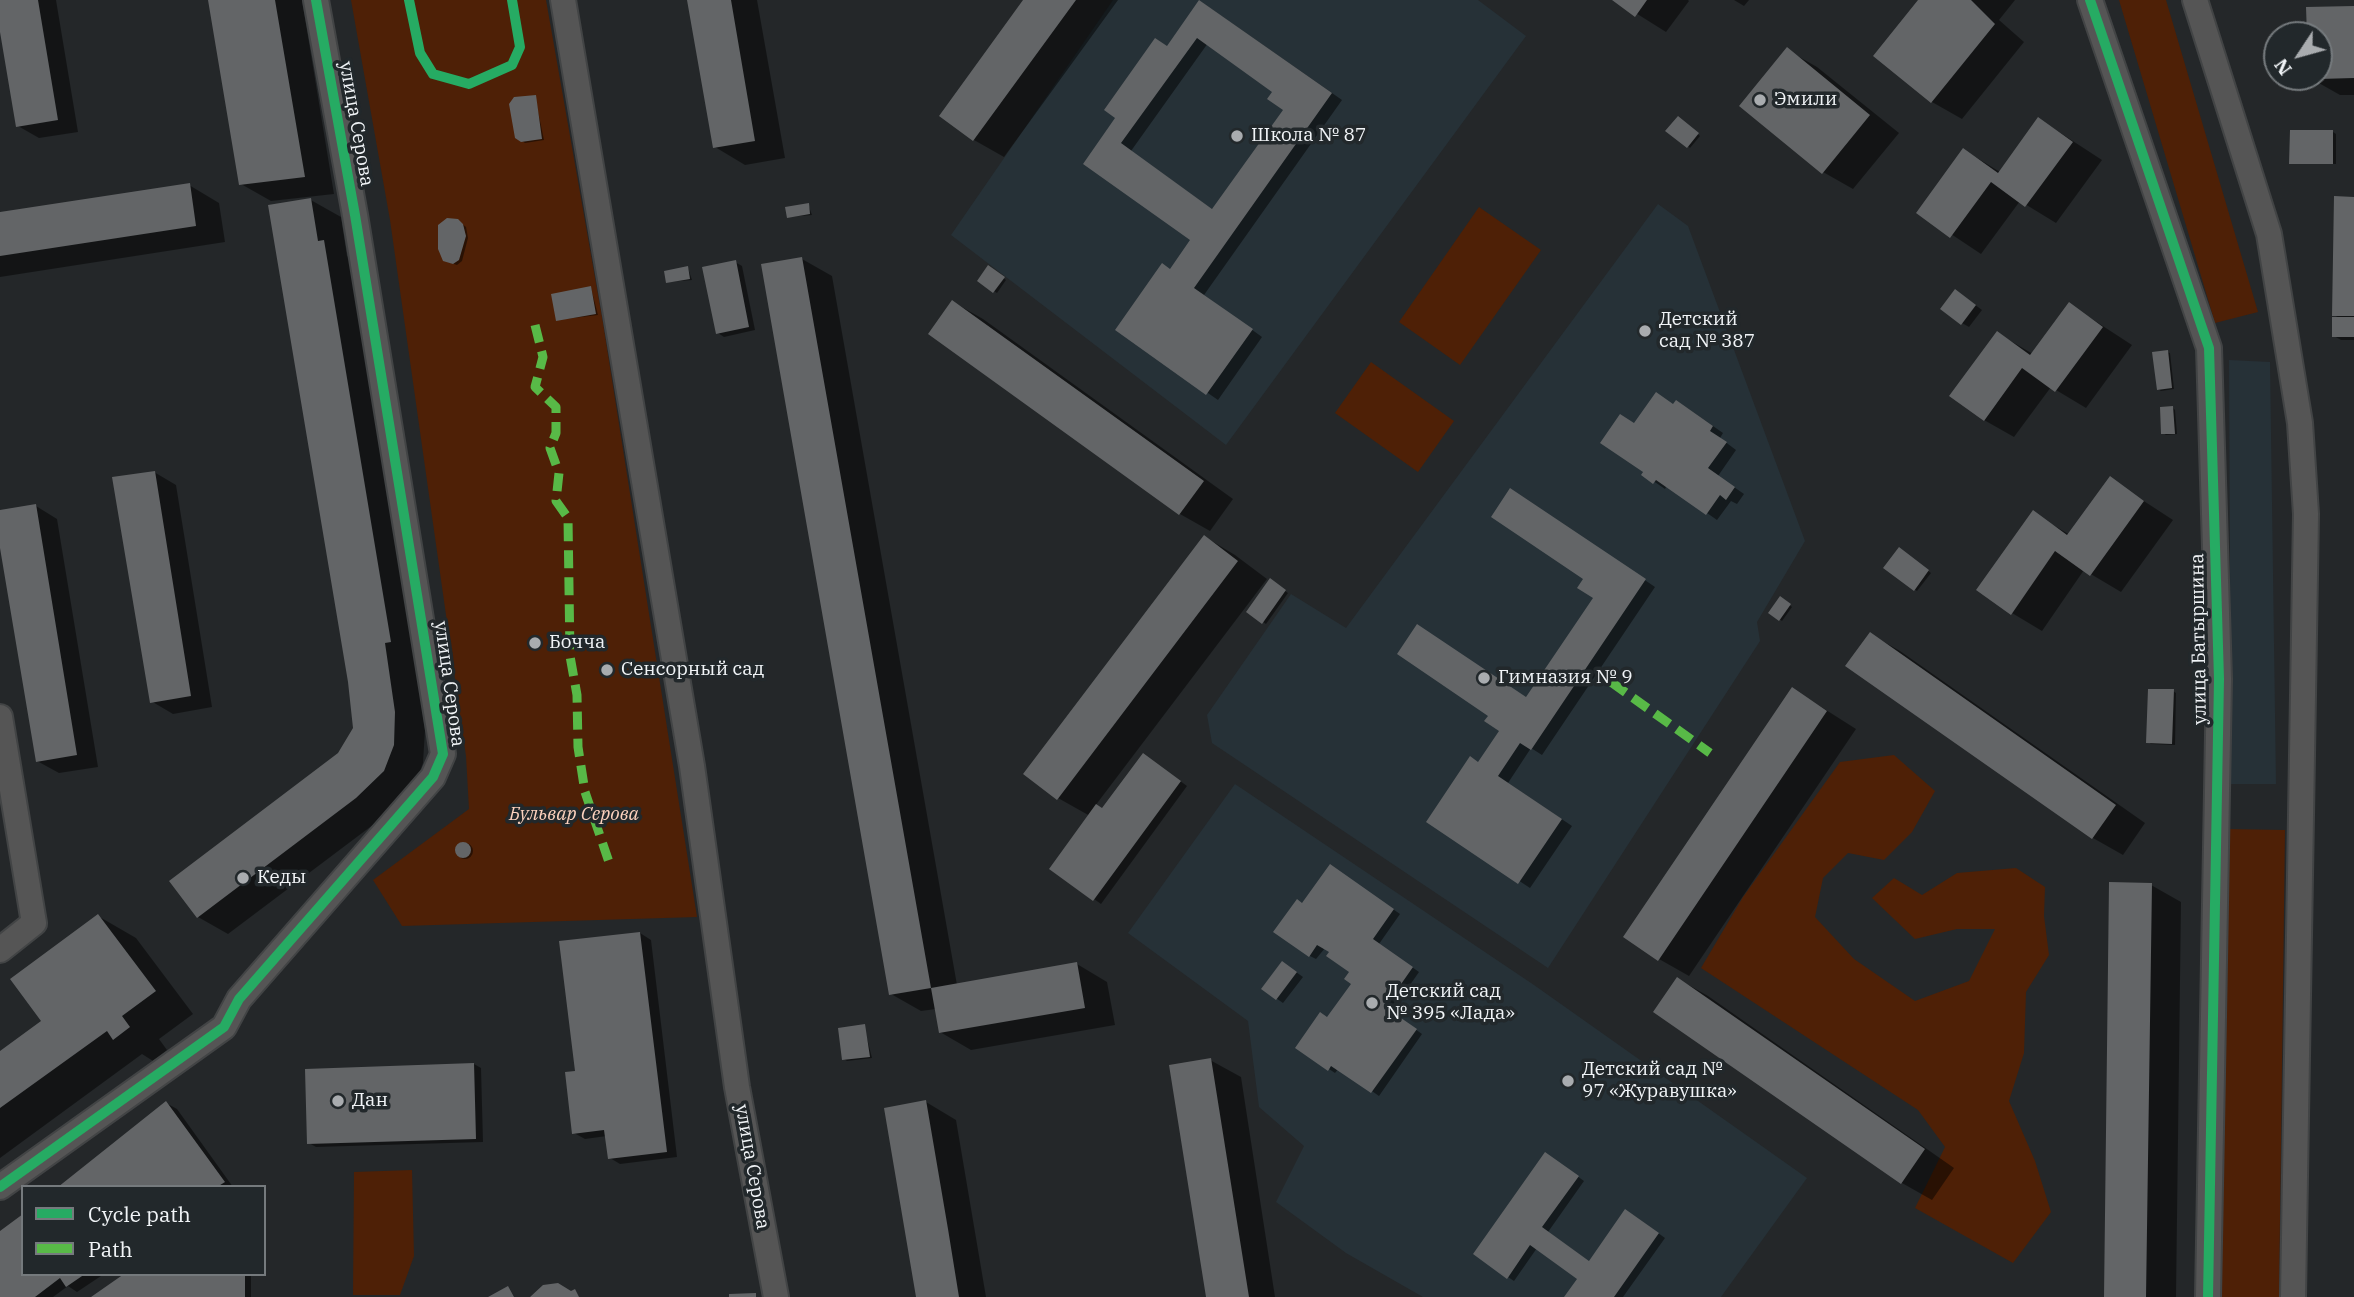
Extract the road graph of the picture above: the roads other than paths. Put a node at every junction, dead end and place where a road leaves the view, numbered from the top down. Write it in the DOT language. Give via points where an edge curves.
graph roads {
  1 [pos="316,0"];
  2 [pos="563,0"];
  3 [pos="2090,0"];
  4 [pos="2195,0"];
  5 [pos="0,717"];
  6 [pos="0,950"];
  7 [pos="0,1187"];
  8 [pos="776,1297"];
  9 [pos="2208,1297"];
  10 [pos="2293,1297"];
  1 -- 7 [label="street, улица Серова" via="443,754 433,777 239,999 224,1027"];
  2 -- 8 [label="street, улица Серова" via="692,766 737,1087"];
  3 -- 9 [label="street, улица Батыршина" via="2209,348 2219,679"];
  4 -- 10 [label="street" via="2269,234 2300,423 2306,514"];
  5 -- 6 [label="street" via="34,923"];
}
